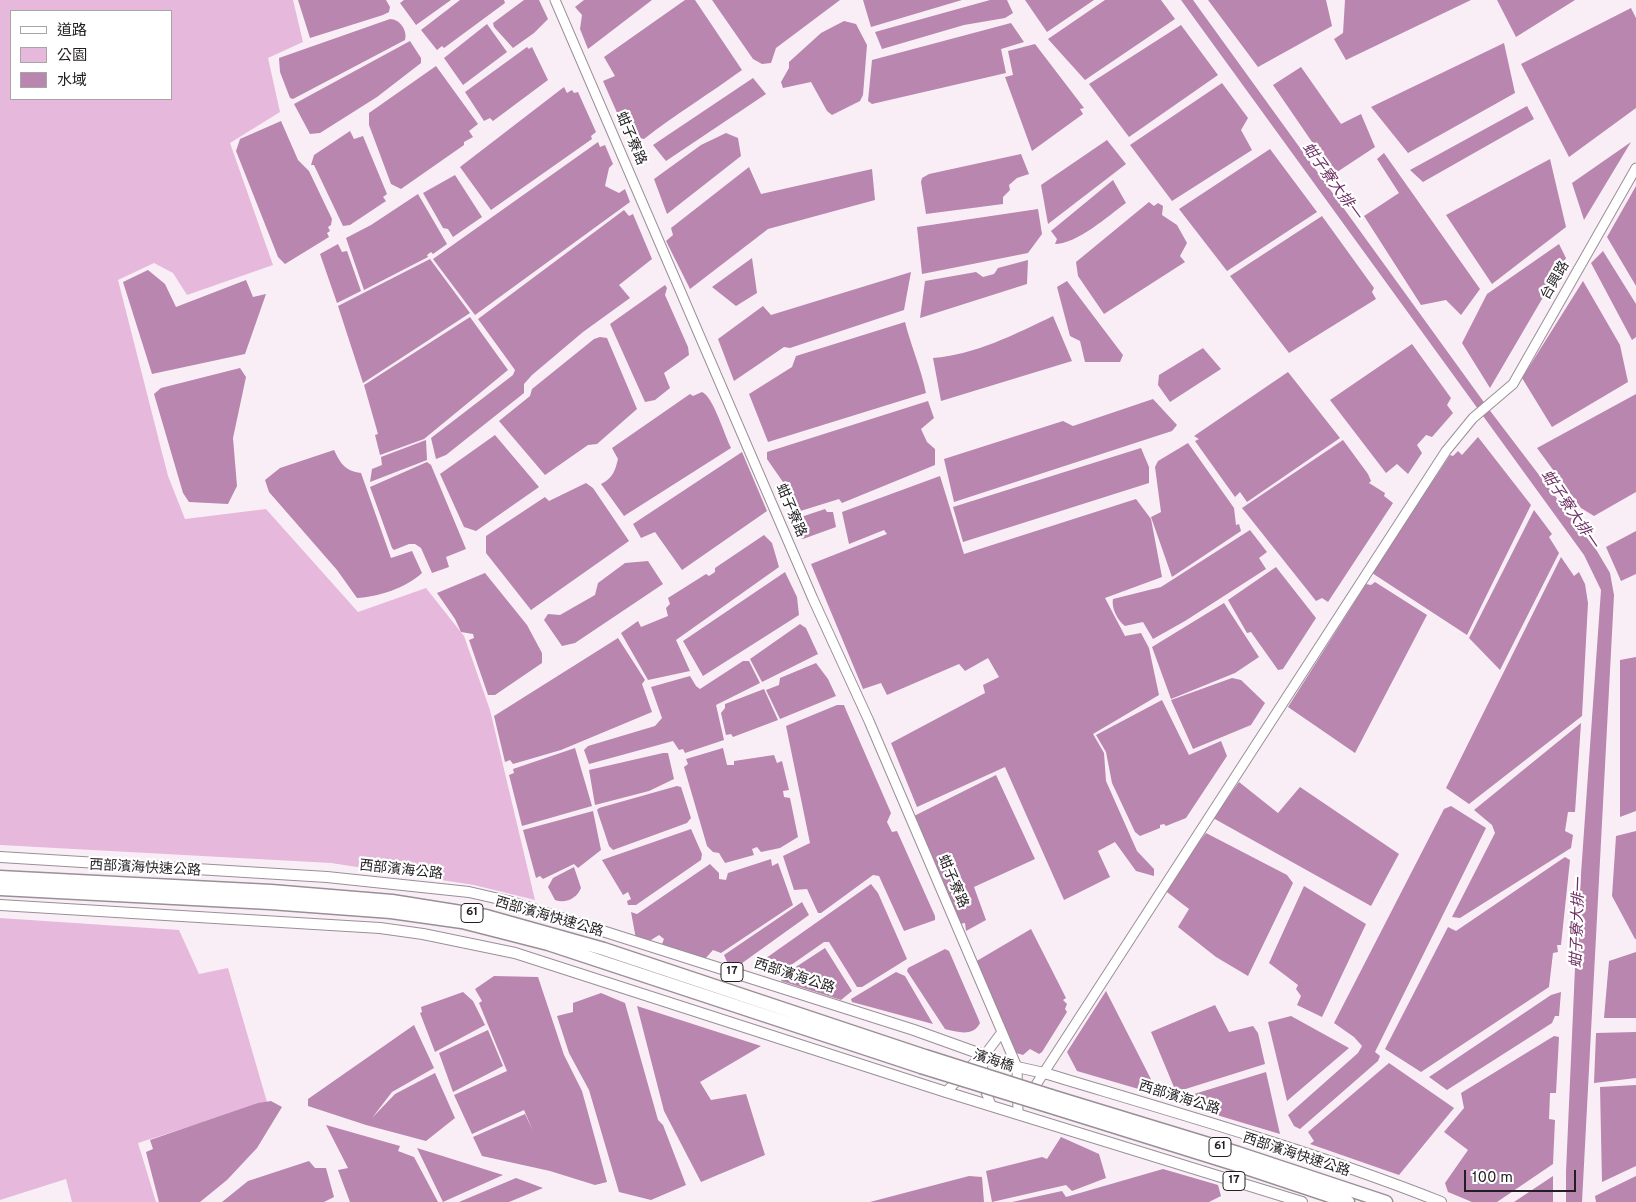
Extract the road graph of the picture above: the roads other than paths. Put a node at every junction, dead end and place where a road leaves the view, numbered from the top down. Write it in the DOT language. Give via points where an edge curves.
graph roads {
  1 [pos="554,0"];
  2 [pos="1636,168"];
  3 [pos="0,857"];
  4 [pos="0,877"];
  5 [pos="0,889"];
  6 [pos="0,905"];
  7 [pos="1002,1032"];
  8 [pos="984,1056"];
  9 [pos="923,1061"];
  10 [pos="1017,1067"];
  11 [pos="1044,1073"];
  12 [pos="946,1092"];
  13 [pos="1049,1101"];
  14 [pos="991,1105"];
  15 [pos="1018,1113"];
  16 [pos="1349,1188"];
  17 [pos="1302,1202"];
  18 [pos="1348,1202"];
  19 [pos="1386,1202"];
  20 [pos="1396,1202"];
  21 [pos="1441,1202"];
  1 -- 7 [label="street, 蚶子寮路"];
  2 -- 11 [label="street, 台興路" via="1513,384 1473,418 1446,451"];
  3 -- 8 [label="main road, 西部濱海公路 / 17" via="327,877 469,892 536,910 914,1030"];
  4 -- 9 [label="highway, 西部濱海快速公路 / 61" via="364,899 486,916 604,949"];
  5 -- 9 [label="highway, 西部濱海快速公路 / 61" via="279,904 391,912 462,922 548,944"];
  6 -- 12 [label="main road, 17" via="380,928 473,943 515,953"];
  7 -- 8 [label="street"];
  7 -- 10 [label="street, 蚶子寮路"];
  8 -- 10 [label="main road, 西部濱海公路 / 17"];
  8 -- 12 [label="street"];
  8 -- 14 [label="street" via="981,1079"];
  9 -- 13 [label="highway, 濱海橋 / 61, bridge"];
  10 -- 11 [label="main road, 西部濱海公路 / 17"];
  10 -- 15 [label="street"];
  11 -- 15 [label="street, 台興路"];
  11 -- 21 [label="main road, 西部濱海公路 / 17" via="1276,1143"];
  12 -- 14 [label="main road, 17"];
  13 -- 16 [label="highway, 西部濱海快速公路 / 61"];
  13 -- 18 [label="highway, 西部濱海快速公路 / 61"];
  14 -- 15 [label="main road, 17"];
  15 -- 17 [label="main road, 17"];
  16 -- 19 [label="highway, 西部濱海快速公路 / 61"];
  16 -- 20 [label="highway"];
}
